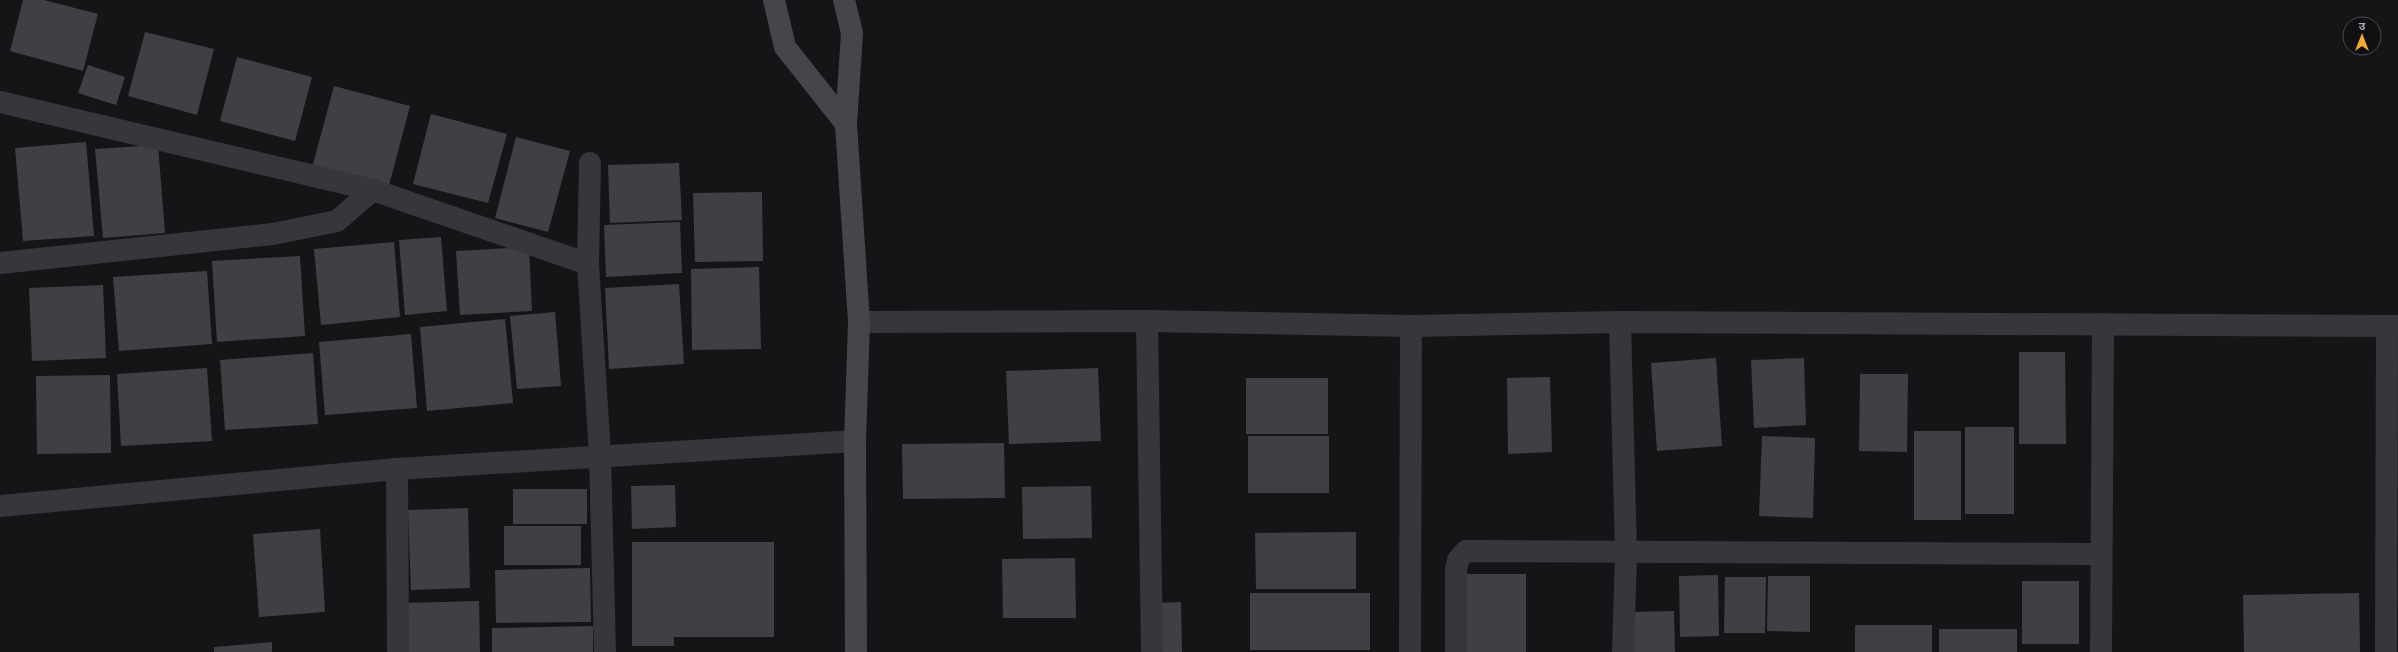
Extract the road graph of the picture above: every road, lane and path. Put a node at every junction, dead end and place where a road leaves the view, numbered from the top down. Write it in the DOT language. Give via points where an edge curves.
graph roads {
  1 [pos="774,0"];
  2 [pos="844,0"];
  3 [pos="0,102"];
  4 [pos="846,124"];
  5 [pos="590,163"];
  6 [pos="373,190"];
  7 [pos="0,263"];
  8 [pos="588,264"];
  9 [pos="1147,321"];
  10 [pos="859,322"];
  11 [pos="1620,322"];
  12 [pos="2103,324"];
  13 [pos="1410,326"];
  14 [pos="2393,326"];
  15 [pos="855,441"];
  16 [pos="600,455"];
  17 [pos="397,469"];
  18 [pos="0,506"];
  19 [pos="1626,553"];
  20 [pos="2101,554"];
  21 [pos="398,652"];
  22 [pos="605,652"];
  23 [pos="856,652"];
  24 [pos="1152,652"];
  25 [pos="1410,652"];
  26 [pos="1456,652"];
  27 [pos="1623,652"];
  28 [pos="2100,652"];
  29 [pos="2386,652"];
  1 -- 4 [label="street" via="786,47"];
  2 -- 4 [label="street" via="852,33"];
  3 -- 6 [label="street"];
  4 -- 10 [label="street"];
  5 -- 8 [label="street"];
  6 -- 7 [label="street" via="336,222 273,234"];
  6 -- 8 [label="street"];
  8 -- 16 [label="street"];
  9 -- 10 [label="street"];
  9 -- 13 [label="street"];
  9 -- 24 [label="street"];
  10 -- 15 [label="street"];
  11 -- 12 [label="street"];
  11 -- 13 [label="street"];
  11 -- 19 [label="street"];
  12 -- 14 [label="street"];
  12 -- 20 [label="street"];
  13 -- 25 [label="street"];
  14 -- 29 [label="street"];
  15 -- 16 [label="street"];
  15 -- 23 [label="street"];
  16 -- 17 [label="street"];
  16 -- 22 [label="street"];
  17 -- 18 [label="street"];
  17 -- 21 [label="street"];
  19 -- 20 [label="street"];
  19 -- 26 [label="street" via="1466,551 1458,560 1456,570"];
  19 -- 27 [label="street"];
  20 -- 28 [label="street"];
}
